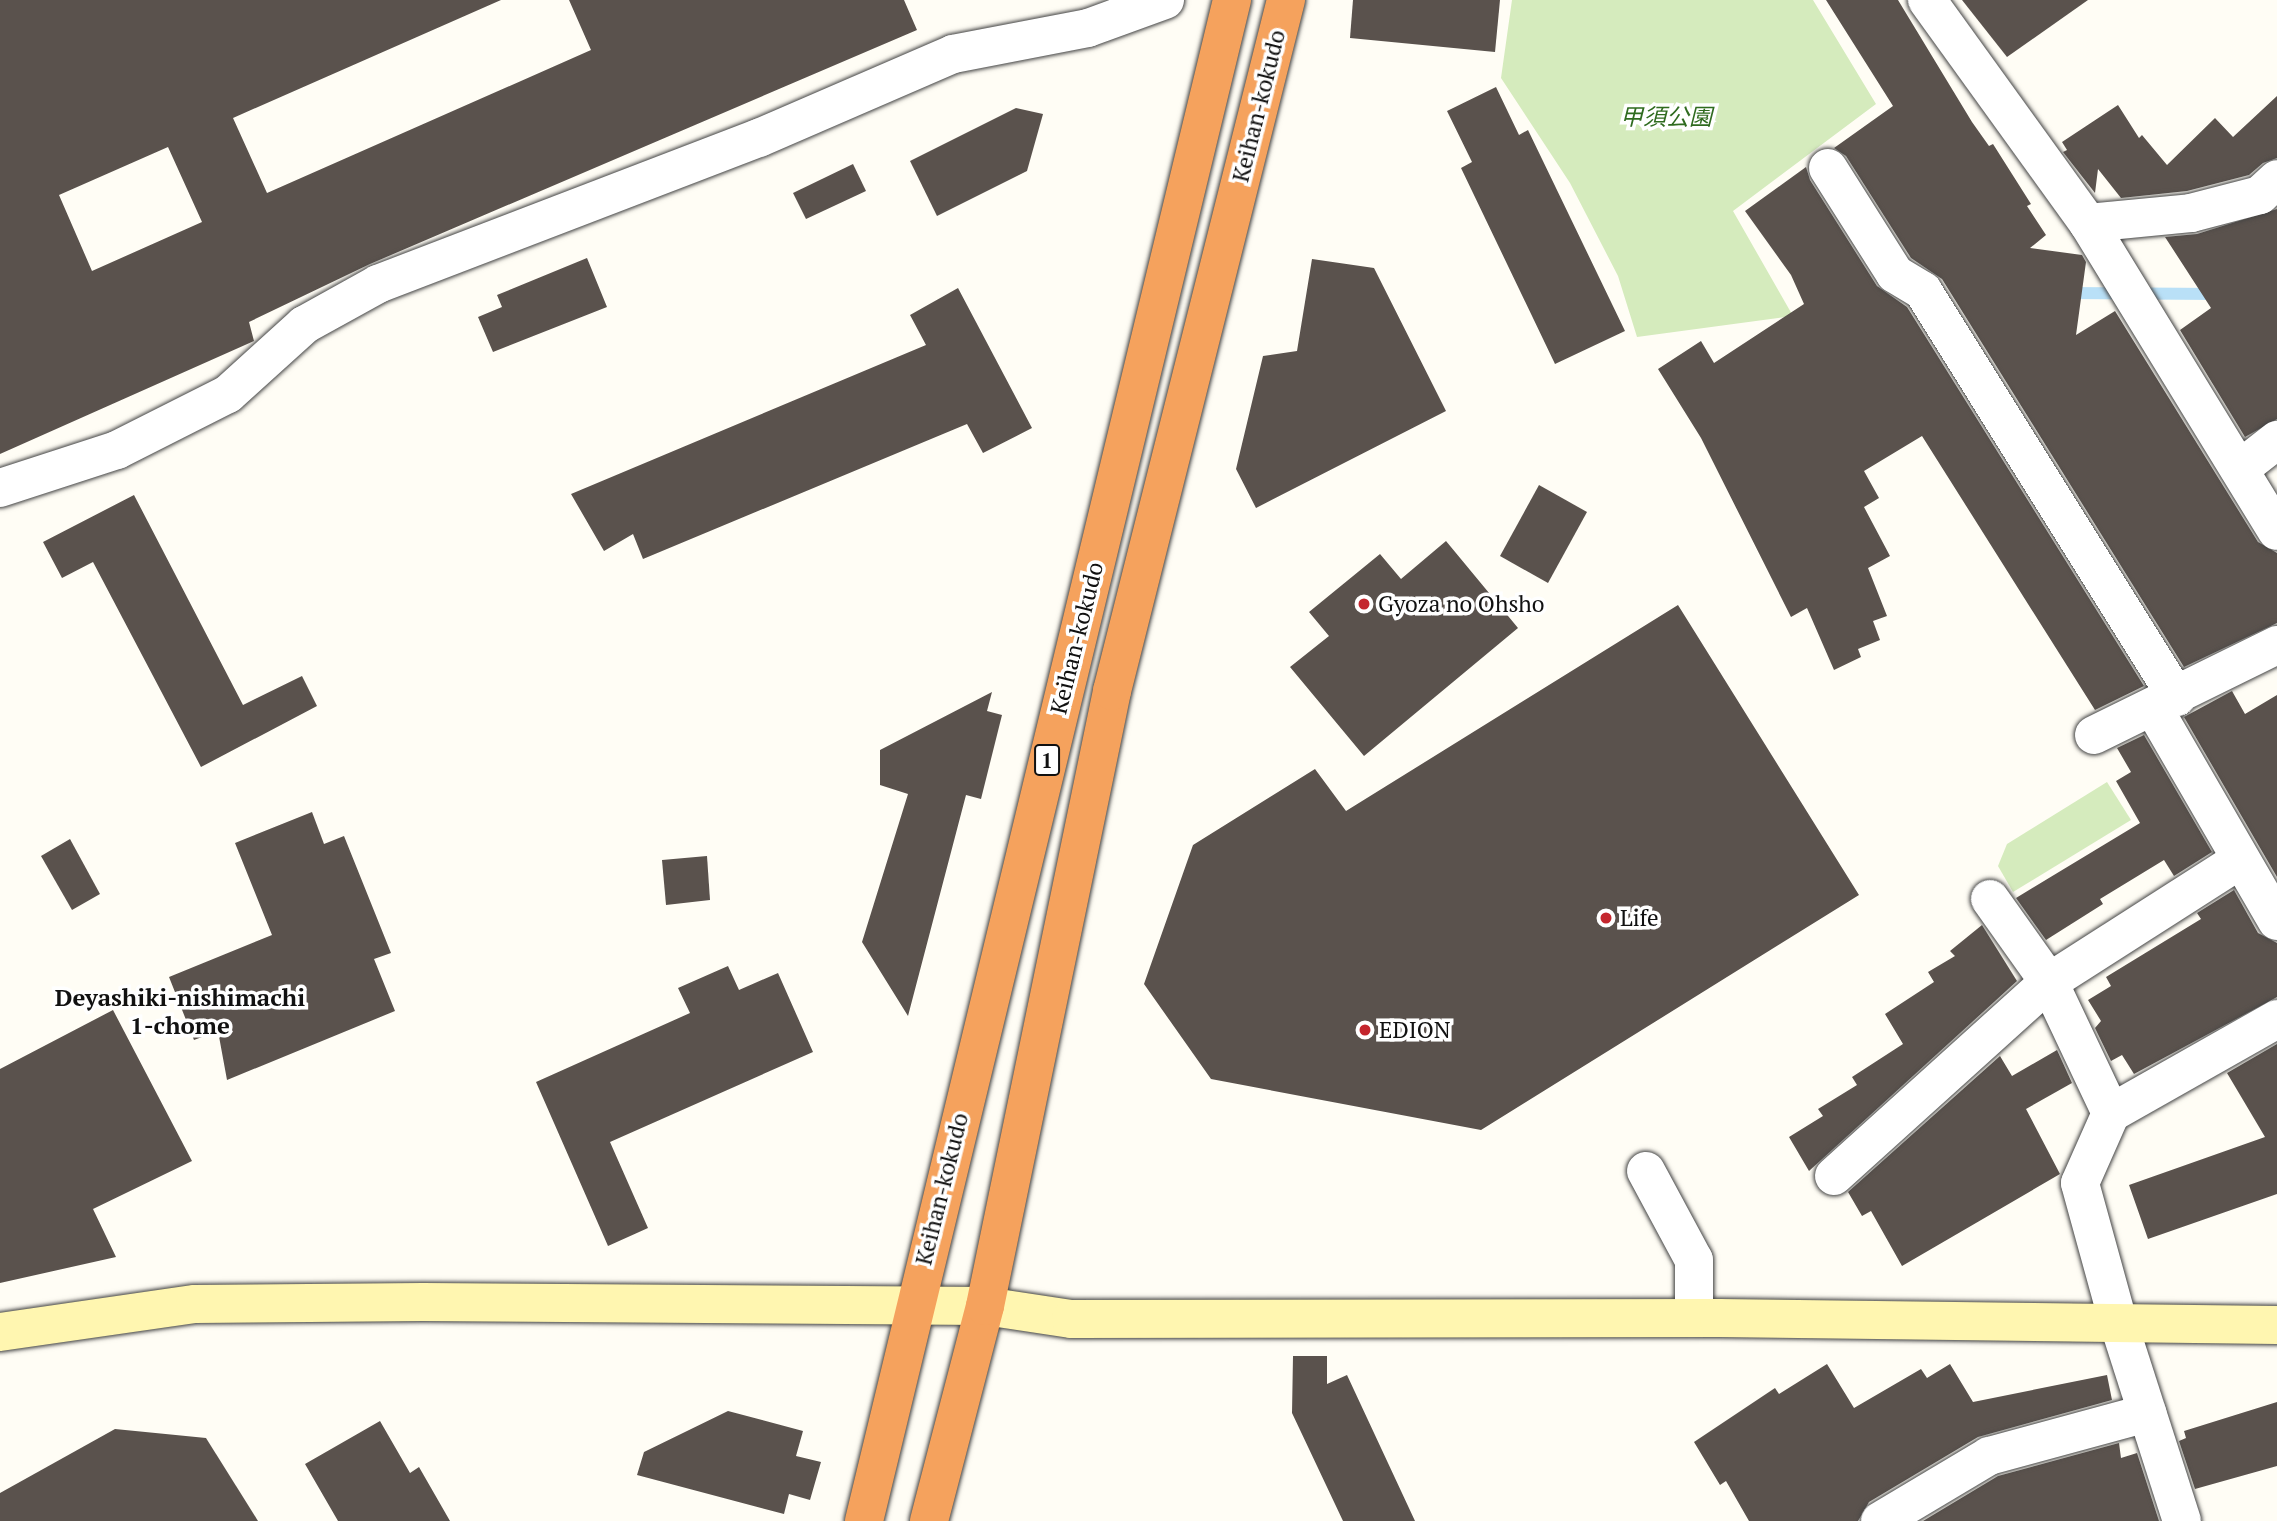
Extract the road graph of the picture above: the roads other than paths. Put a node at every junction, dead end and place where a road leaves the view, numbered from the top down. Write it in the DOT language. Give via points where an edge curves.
graph roads {
  1 [pos="1165,0"];
  2 [pos="1232,0"];
  3 [pos="1286,0"];
  4 [pos="1927,0"];
  5 [pos="1828,168"];
  6 [pos="2277,179"];
  7 [pos="2088,223"];
  8 [pos="2277,440"];
  9 [pos="2241,468"];
  10 [pos="0,488"];
  11 [pos="2277,531"];
  12 [pos="2277,645"];
  13 [pos="2166,703"];
  14 [pos="2094,736"];
  15 [pos="2240,860"];
  16 [pos="1990,899"];
  17 [pos="2277,921"];
  18 [pos="2049,982"];
  19 [pos="2277,1019"];
  20 [pos="2111,1113"];
  21 [pos="1646,1171"];
  22 [pos="1834,1176"];
  23 [pos="985,1306"];
  24 [pos="913,1308"];
  25 [pos="1694,1318"];
  26 [pos="2119,1325"];
  27 [pos="2277,1325"];
  28 [pos="0,1332"];
  29 [pos="2147,1413"];
  30 [pos="864,1521"];
  31 [pos="929,1521"];
  32 [pos="1880,1521"];
  33 [pos="2182,1521"];
  1 -- 10 [label="street" via="1088,28 953,54 759,138 377,284 304,325 228,394 117,450"];
  2 -- 24 [label="highway, Keihan-kokudo / 1"];
  3 -- 23 [label="highway, Keihan-kokudo / 1" via="1112,691"];
  4 -- 7 [label="street"];
  5 -- 13 [label="street" via="1895,274 1923,291"];
  6 -- 7 [label="street" via="2260,195 2191,213"];
  7 -- 9 [label="street"];
  8 -- 9 [label="street"];
  9 -- 11 [label="street"];
  12 -- 13 [label="street"];
  13 -- 14 [label="street"];
  13 -- 15 [label="street"];
  15 -- 17 [label="street"];
  15 -- 18 [label="street"];
  16 -- 18 [label="street"];
  18 -- 20 [label="street"];
  18 -- 22 [label="street"];
  19 -- 20 [label="street"];
  20 -- 26 [label="street" via="2080,1183"];
  21 -- 25 [label="street" via="1694,1260"];
  23 -- 24 [label="street"];
  23 -- 25 [label="street" via="1072,1319"];
  23 -- 31 [label="highway, Keihan-kokudo / 1"];
  24 -- 28 [label="street" via="195,1304"];
  24 -- 30 [label="highway, Keihan-kokudo / 1"];
  25 -- 26 [label="street"];
  26 -- 27 [label="street"];
  26 -- 29 [label="street"];
  29 -- 32 [label="street" via="1989,1456"];
  29 -- 33 [label="street"];
}
